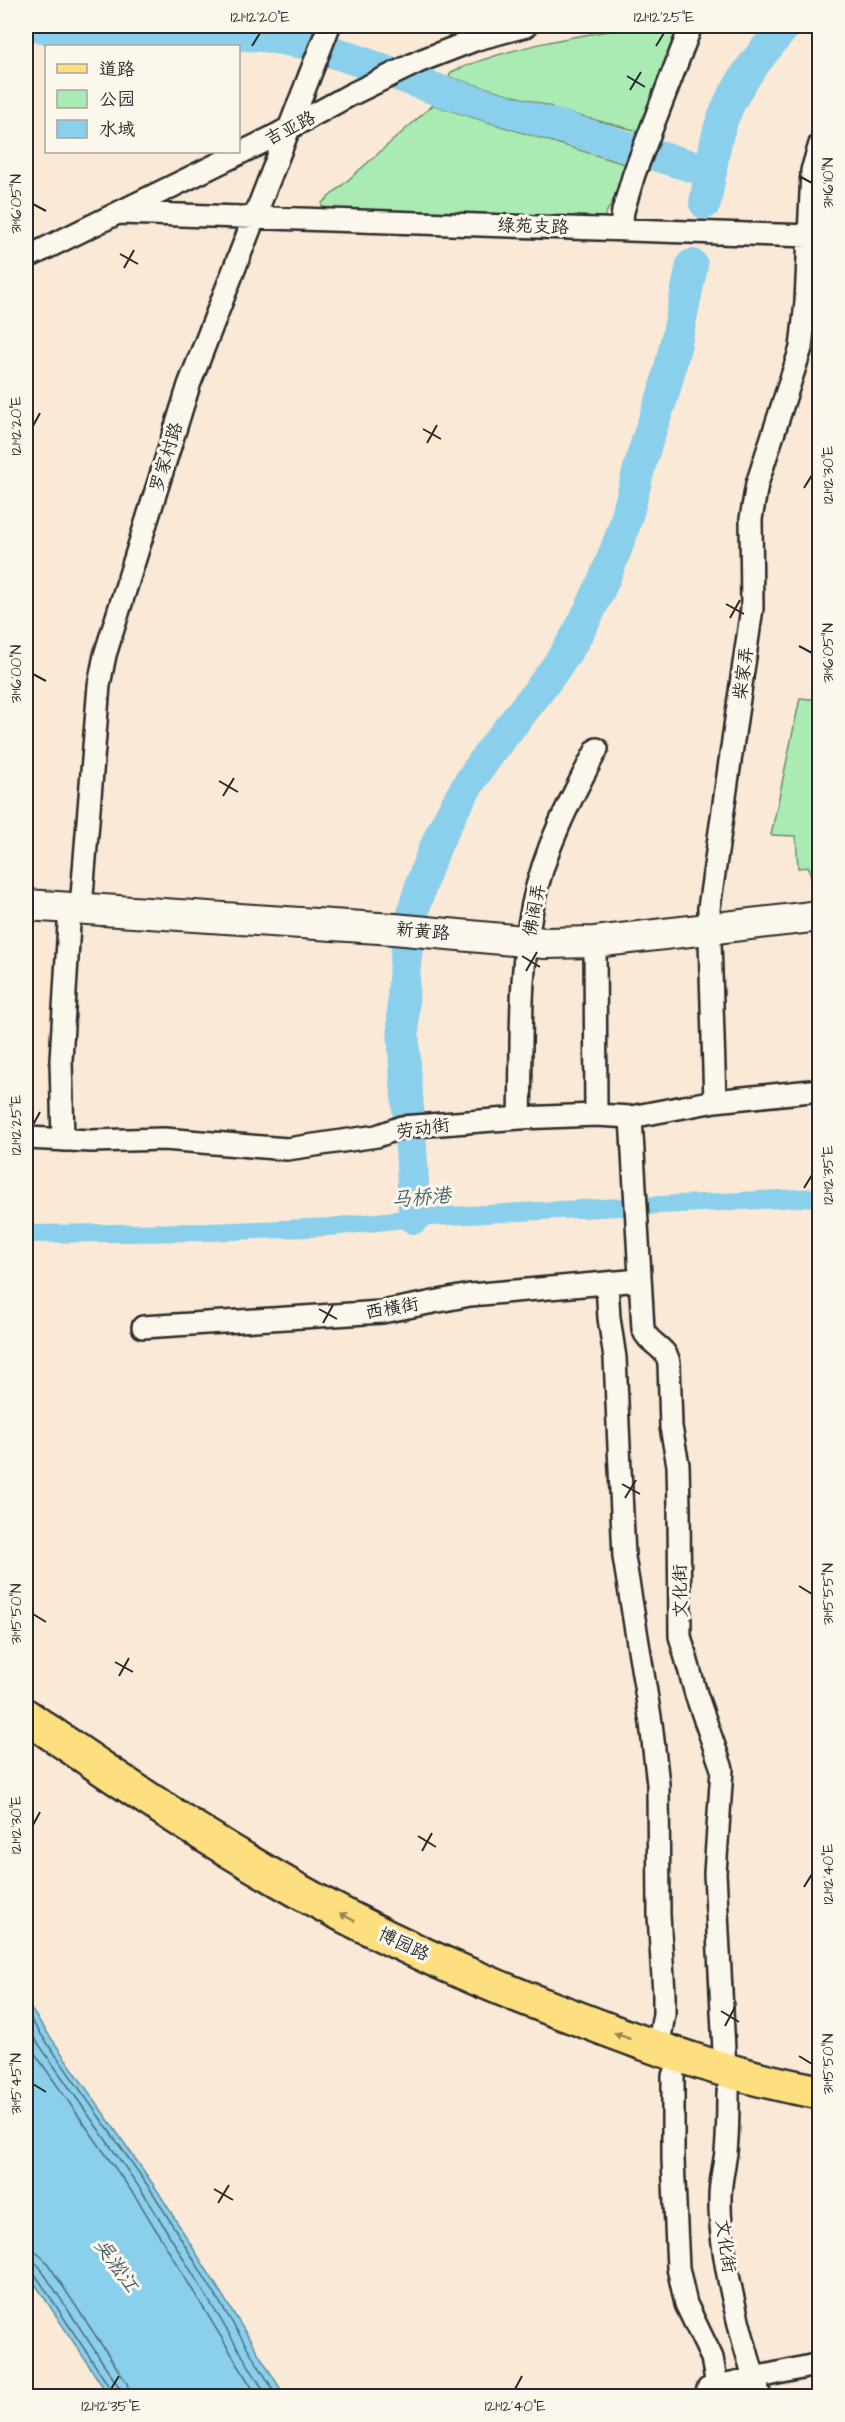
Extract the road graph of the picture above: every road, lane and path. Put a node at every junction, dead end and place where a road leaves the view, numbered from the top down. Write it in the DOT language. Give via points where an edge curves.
graph roads {
  1 [pos="526,26"];
  2 [pos="691,26"];
  3 [pos="328,30"];
  4 [pos="290,128"];
  5 [pos="819,144"];
  6 [pos="120,213"];
  7 [pos="256,218"];
  8 [pos="621,229"];
  9 [pos="813,230"];
  10 [pos="26,258"];
  11 [pos="597,749"];
  12 [pos="26,905"];
  13 [pos="76,908"];
  14 [pos="819,916"];
  15 [pos="709,930"];
  16 [pos="527,942"];
  17 [pos="595,942"];
  18 [pos="819,1090"];
  19 [pos="715,1101"];
  20 [pos="596,1115"];
  21 [pos="631,1117"];
  22 [pos="520,1118"];
  23 [pos="26,1138"];
  24 [pos="63,1140"];
  25 [pos="640,1280"];
  26 [pos="607,1284"];
  27 [pos="143,1327"];
  28 [pos="26,1716"];
  29 [pos="26,1741"];
  30 [pos="665,2063"];
  31 [pos="727,2081"];
  32 [pos="819,2092"];
  33 [pos="819,2114"];
  34 [pos="819,2364"];
  35 [pos="753,2377"];
  36 [pos="710,2391"];
  37 [pos="760,2397"];
  1 -- 4 [label="street, 吉亚路" via="477,39 420,61"];
  2 -- 8 [label="street" via="637,168"];
  3 -- 4 [label="street, 罗家村路"];
  4 -- 6 [label="street, 吉亚路"];
  4 -- 7 [label="street, 罗家村路"];
  5 -- 9 [label="street, 柴家弄" via="812,171"];
  6 -- 7 [label="street, 绿苑支路"];
  6 -- 10 [label="street, 吉亚路"];
  7 -- 8 [label="street, 绿苑支路"];
  7 -- 13 [label="street, 罗家村路" via="189,385 105,655"];
  8 -- 9 [label="street, 绿苑支路"];
  9 -- 15 [label="street, 柴家弄" via="801,348 757,484 751,519 752,608 713,877"];
  11 -- 16 [label="street, 佛阁弄" via="550,848"];
  12 -- 13 [label="street, 新黄路"];
  13 -- 16 [label="street, 新黄路" via="394,928"];
  13 -- 24 [label="street, 罗家村路" via="61,1069"];
  14 -- 15 [label="street, 新黄路"];
  15 -- 17 [label="street, 新黄路"];
  15 -- 19 [label="street, 柴家弄"];
  16 -- 17 [label="street, 新黄路"];
  16 -- 22 [label="street, 佛阁弄" via="521,1013"];
  17 -- 20 [label="street"];
  18 -- 19 [label="street, 劳动街"];
  19 -- 21 [label="street, 劳动街"];
  20 -- 21 [label="street, 劳动街"];
  20 -- 22 [label="street, 劳动街"];
  21 -- 25 [label="street, 文化街"];
  22 -- 24 [label="street, 劳动街" via="410,1127 377,1136 287,1149 164,1139"];
  23 -- 24 [label="street, 劳动街"];
  25 -- 26 [label="street, 西横街"];
  25 -- 31 [label="street, 文化街" via="645,1336 663,1349 669,1363 680,1507 680,1636 722,1769 716,1873"];
  26 -- 27 [label="street, 西横街" via="470,1295 382,1312"];
  26 -- 30 [label="street" via="615,1358 624,1557 658,1784"];
  30 -- 28 [label="main road, 博园路, one-way" via="348,1918 180,1820"];
  29 -- 30 [label="main road, 博园路" via="170,1837 340,1938 536,2026"];
  30 -- 31 [label="main road, 博园路"];
  30 -- 36 [label="street" via="678,2268 686,2304 712,2358"];
  31 -- 32 [label="main road, 博园路"];
  31 -- 33 [label="main road, 博园路"];
  31 -- 35 [label="street, 文化街" via="720,2210 733,2293"];
  34 -- 35 [label="street"];
  35 -- 36 [label="street"];
  35 -- 37 [label="street, 文化街"];
}
